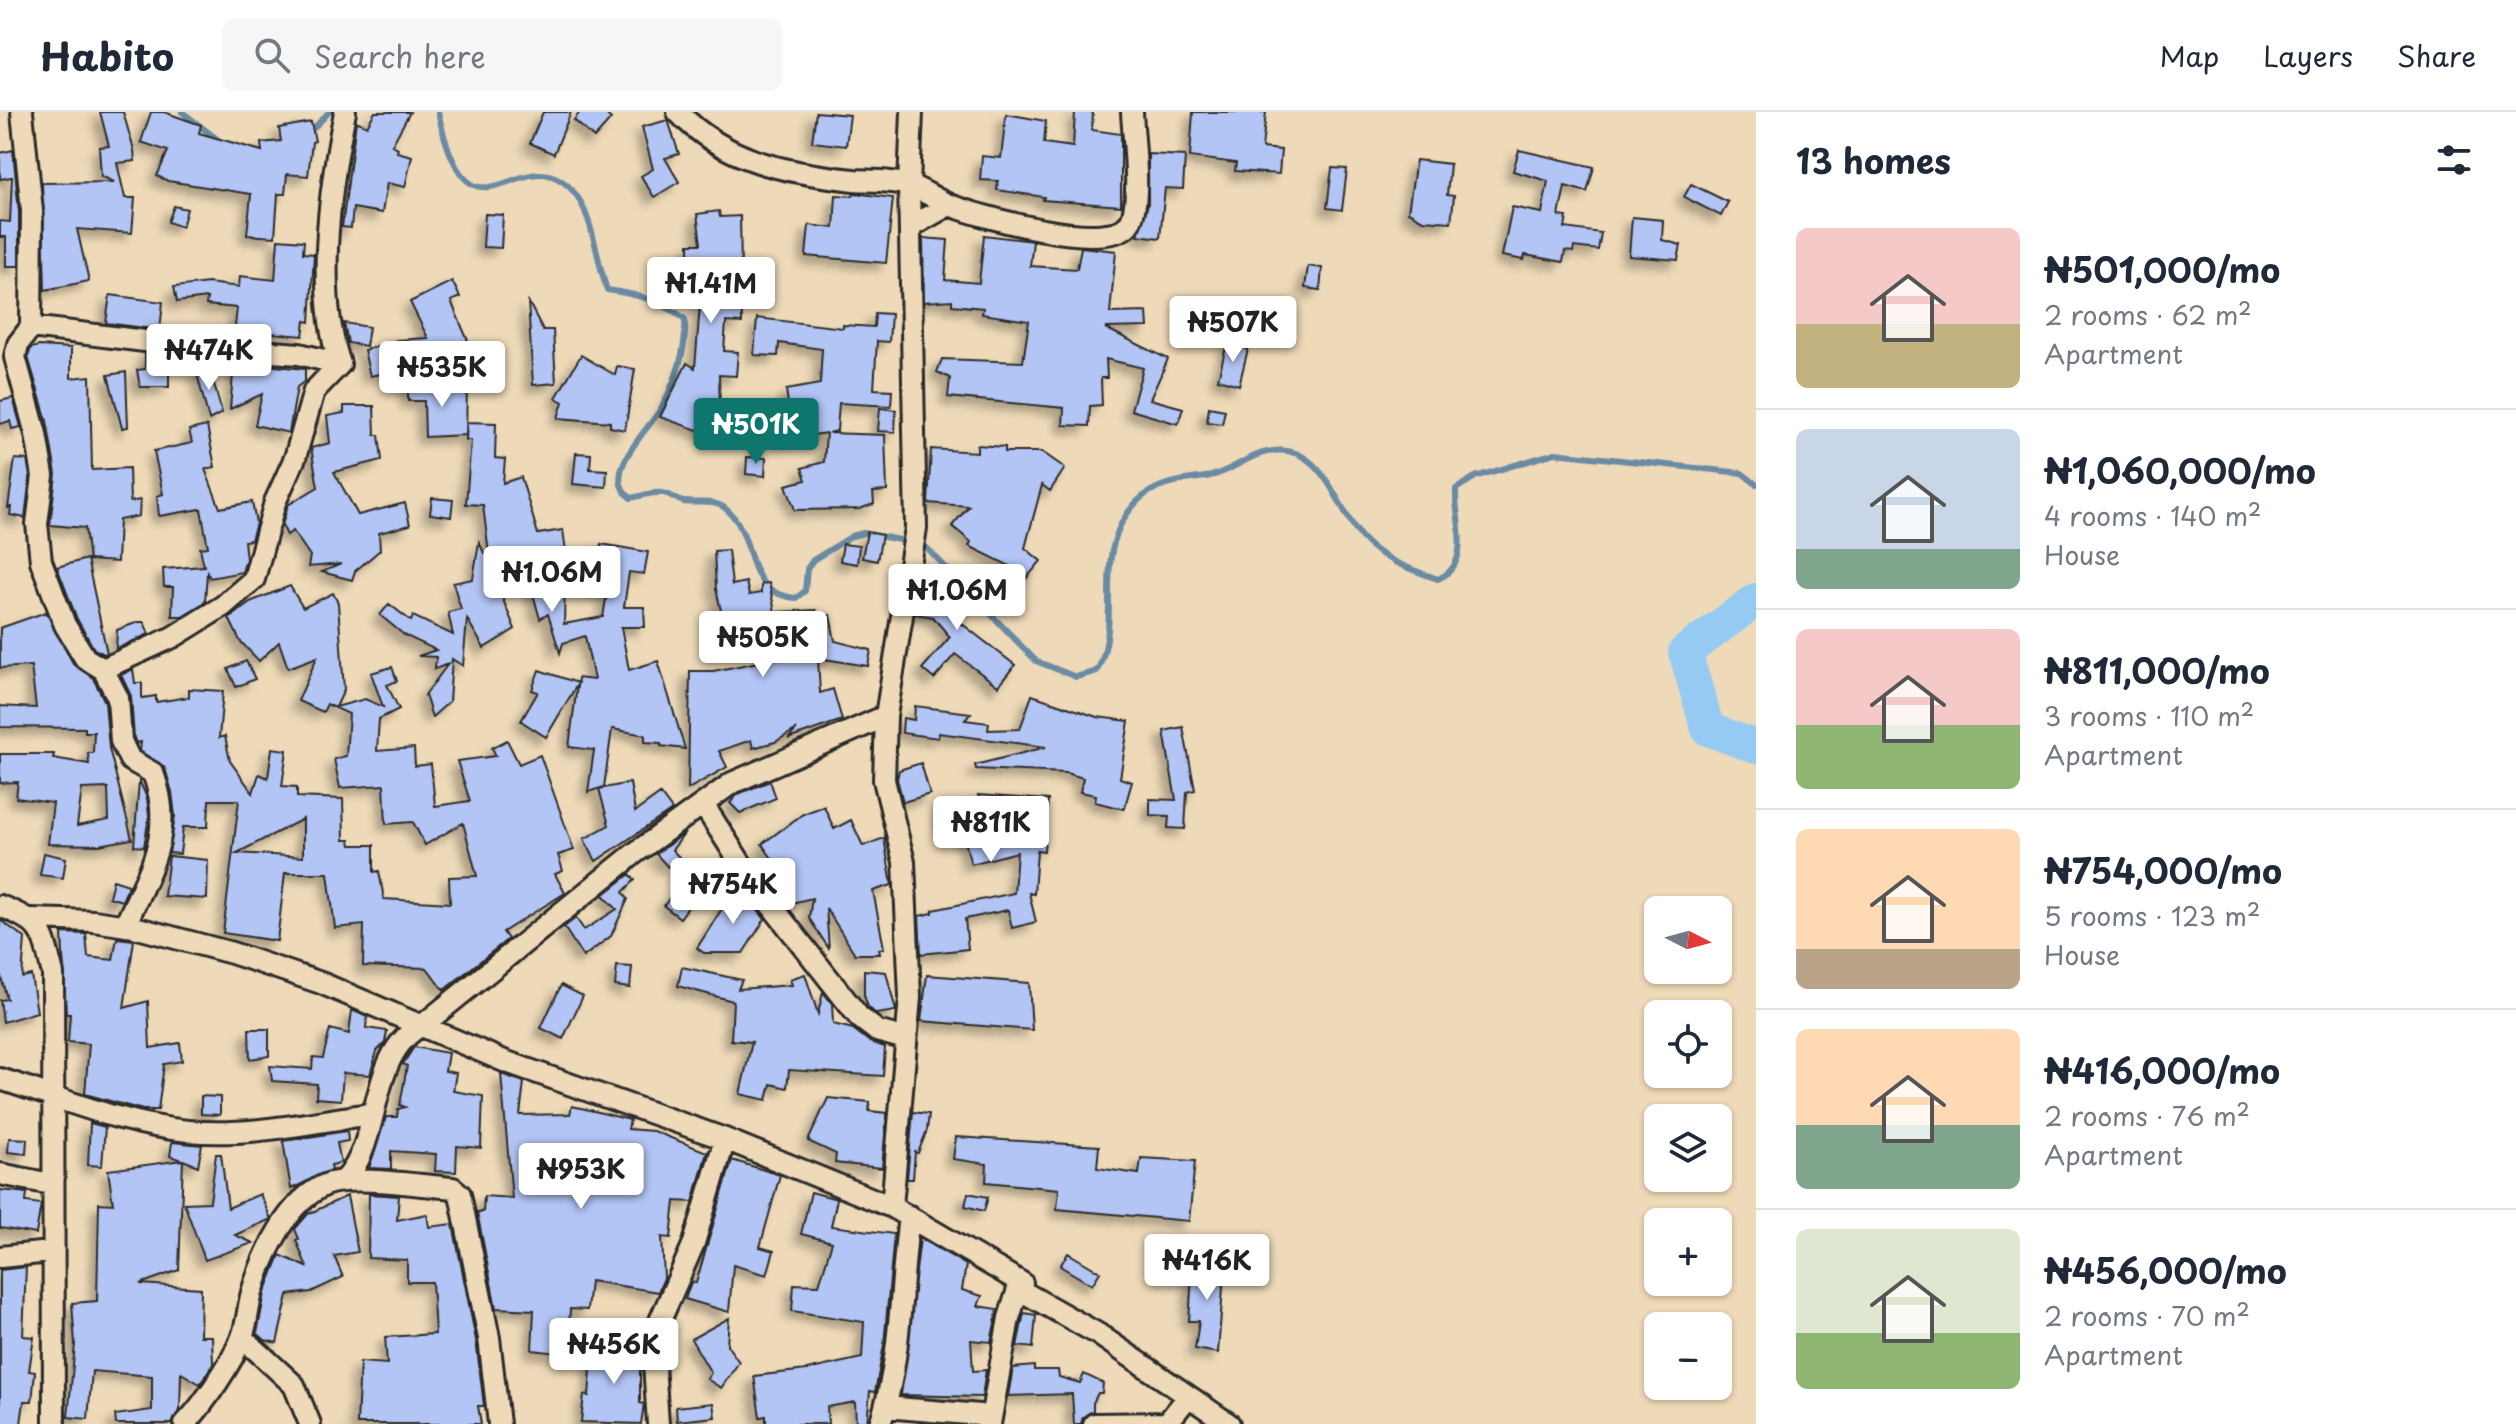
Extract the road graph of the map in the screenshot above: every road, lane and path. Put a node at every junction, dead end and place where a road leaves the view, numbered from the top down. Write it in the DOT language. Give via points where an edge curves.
graph roads {
  1 [pos="22,112"];
  2 [pos="345,112"];
  3 [pos="678,112"];
  4 [pos="912,112"];
  5 [pos="1132,112"];
  6 [pos="909,185"];
  7 [pos="949,205"];
  8 [pos="910,227"];
  9 [pos="31,327"];
  10 [pos="340,364"];
  11 [pos="103,669"];
  12 [pos="886,716"];
  13 [pos="703,804"];
  14 [pos="0,906"];
  15 [pos="31,919"];
  16 [pos="125,926"];
  17 [pos="424,1024"];
  18 [pos="906,1039"];
  19 [pos="0,1079"];
  20 [pos="53,1095"];
  21 [pos="371,1114"];
  22 [pos="725,1139"];
  23 [pos="0,1174"];
  24 [pos="344,1181"];
  25 [pos="51,1184"];
  26 [pos="901,1211"];
  27 [pos="51,1252"];
  28 [pos="0,1257"];
  29 [pos="1018,1289"];
  30 [pos="242,1337"];
  31 [pos="1188,1397"];
  32 [pos="883,1416"];
  33 [pos="54,1424"];
  34 [pos="185,1424"];
  35 [pos="310,1424"];
  36 [pos="499,1424"];
  37 [pos="658,1424"];
  38 [pos="990,1424"];
  39 [pos="1094,1424"];
  40 [pos="1229,1424"];
  1 -- 9 [label="street" via="32,211"];
  2 -- 10 [label="street" via="330,199 329,331"];
  3 -- 6 [label="street" via="722,149 769,166"];
  4 -- 6 [label="street"];
  5 -- 7 [label="street" via="1134,208 1129,224 1119,232 1059,234"];
  6 -- 7 [label="street"];
  6 -- 8 [label="street"];
  7 -- 8 [label="street"];
  8 -- 12 [label="street" via="916,528"];
  9 -- 10 [label="street" via="299,354"];
  9 -- 11 [label="street" via="15,357 43,476 37,524 41,561 65,625 85,658"];
  10 -- 11 [label="street" via="314,391 254,579 173,637"];
  11 -- 16 [label="street" via="118,698 121,741 130,760 153,773 159,789 162,827 156,864"];
  12 -- 13 [label="street" via="732,783"];
  12 -- 18 [label="street" via="884,780 905,877 910,997"];
  13 -- 17 [label="street"];
  13 -- 18 [label="street" via="752,881 859,1017 877,1031"];
  14 -- 15 [label="street"];
  15 -- 16 [label="street"];
  15 -- 20 [label="street" via="53,974"];
  16 -- 17 [label="street" via="232,953"];
  17 -- 21 [label="street" via="398,1044"];
  17 -- 22 [label="street" via="504,1061"];
  18 -- 26 [label="street"];
  19 -- 20 [label="street"];
  20 -- 21 [label="street" via="113,1116 190,1131"];
  20 -- 25 [label="street"];
  21 -- 24 [label="street" via="361,1159"];
  22 -- 26 [label="street"];
  22 -- 37 [label="street" via="694,1243 653,1348"];
  23 -- 25 [label="street"];
  24 -- 30 [label="street" via="324,1185 294,1209 267,1252"];
  24 -- 36 [label="street" via="453,1188 460,1194 489,1338"];
  25 -- 27 [label="street"];
  26 -- 29 [label="street" via="1022,1283"];
  26 -- 32 [label="street" via="897,1354"];
  27 -- 28 [label="street"];
  27 -- 33 [label="street"];
  29 -- 31 [label="street" via="1098,1334"];
  29 -- 38 [label="street"];
  30 -- 34 [label="street"];
  30 -- 35 [label="street" via="294,1385"];
  31 -- 39 [label="street" via="1167,1423"];
  31 -- 40 [label="street"];
  32 -- 38 [label="street" via="980,1415"];
}
